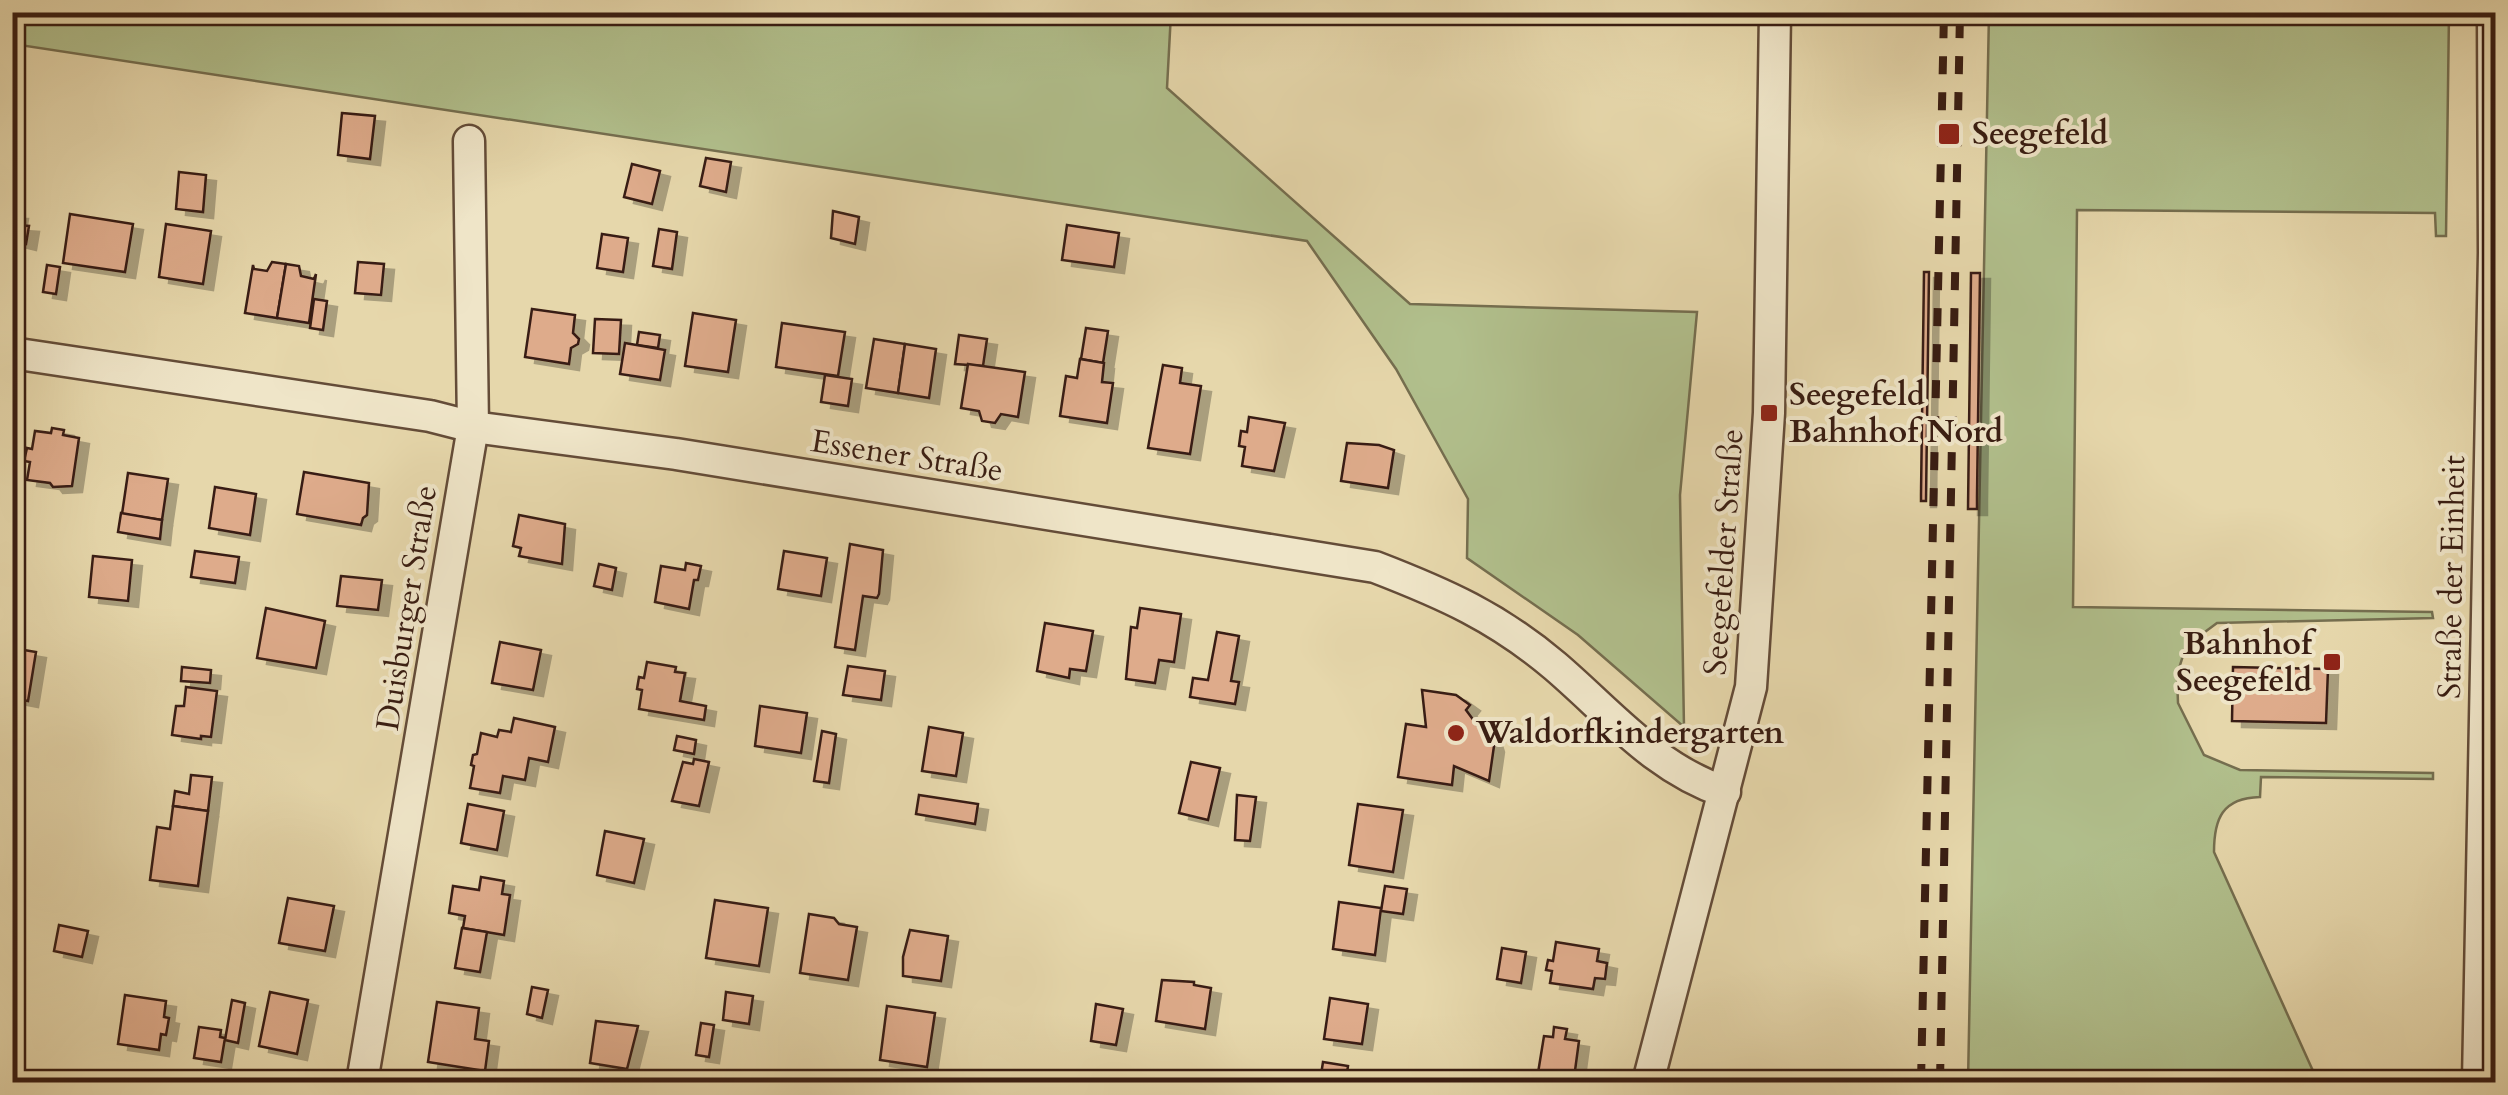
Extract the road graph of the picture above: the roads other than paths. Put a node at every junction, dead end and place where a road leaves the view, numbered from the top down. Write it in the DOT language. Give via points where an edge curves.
graph roads {
  1 [pos="1775,12"];
  2 [pos="2493,12"];
  3 [pos="469,140"];
  4 [pos="12,353"];
  5 [pos="473,427"];
  6 [pos="1724,792"];
  7 [pos="362,1082"];
  8 [pos="1648,1082"];
  9 [pos="2478,1082"];
  1 -- 6 [label="street, Seegefelder Straße" via="1767,448 1751,687"];
  2 -- 9 [label="street, Straße der Einheit"];
  3 -- 5 [label="street, Duisburger Straße"];
  4 -- 5 [label="street, Essener Straße"];
  5 -- 6 [label="street, Essener Straße" via="1376,567 1456,598 1513,634 1638,744 1692,781"];
  5 -- 7 [label="street, Duisburger Straße"];
  6 -- 8 [label="street, Seegefelder Straße"];
}
